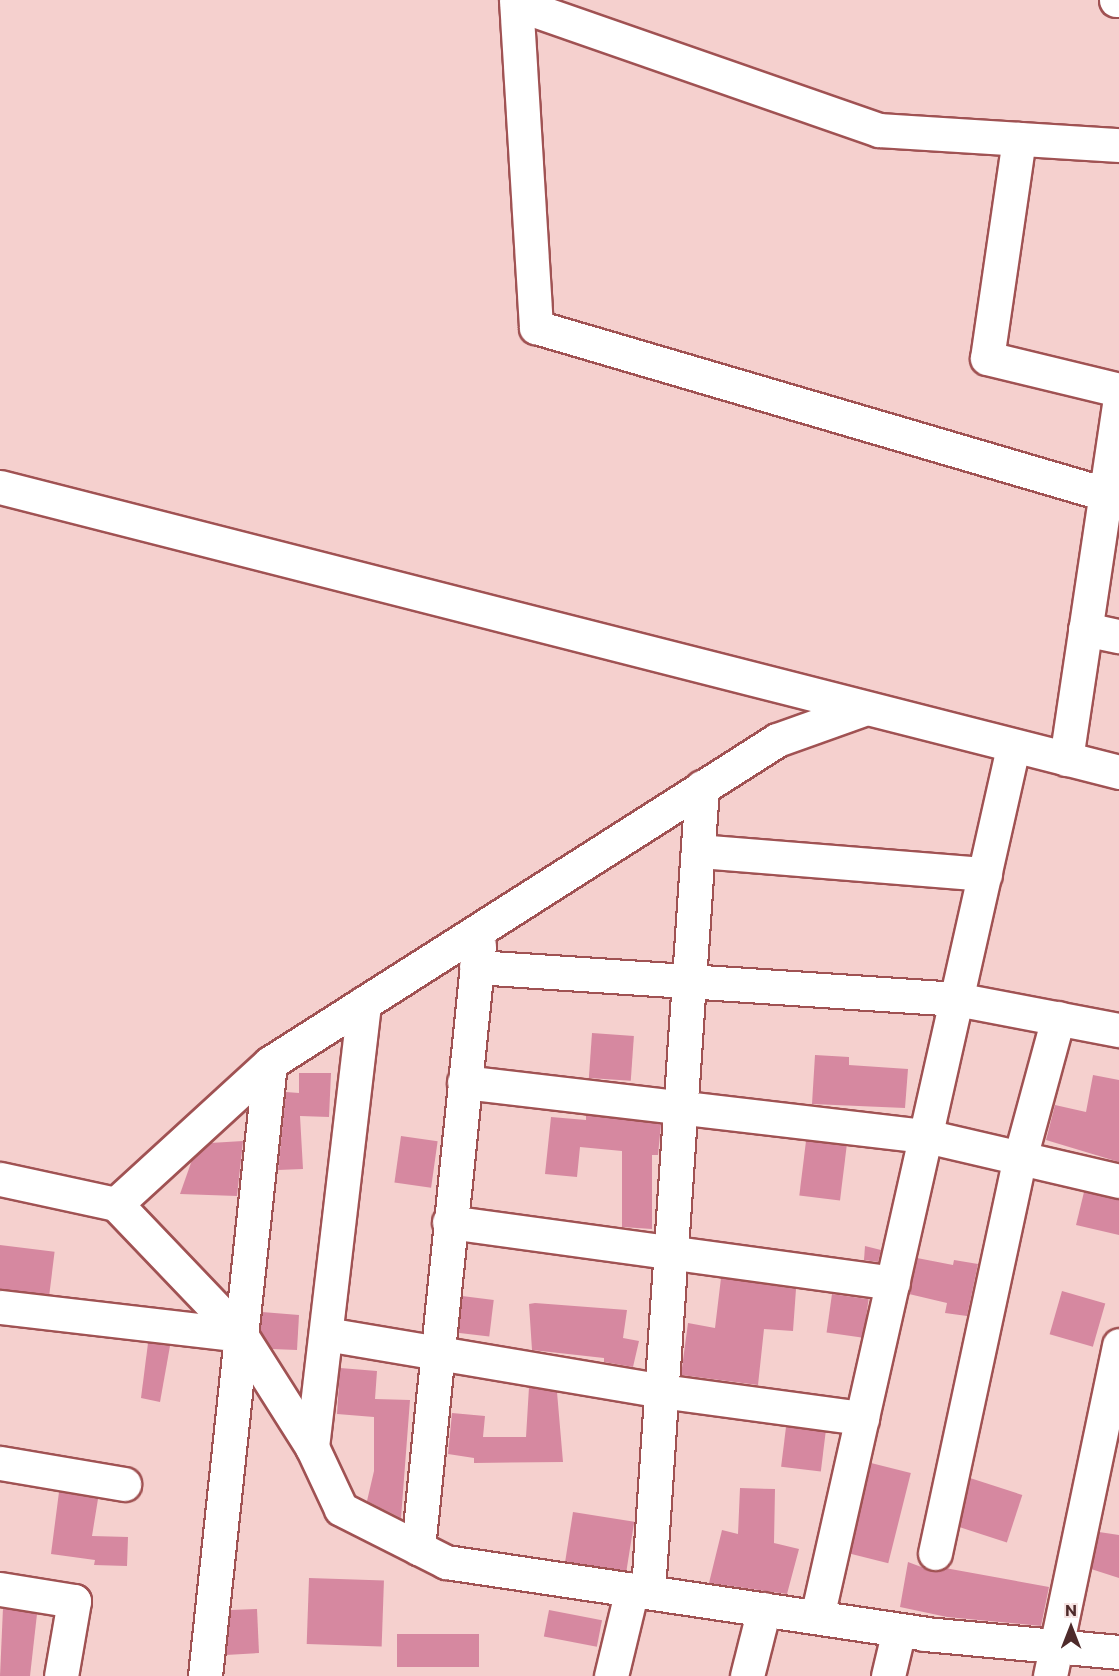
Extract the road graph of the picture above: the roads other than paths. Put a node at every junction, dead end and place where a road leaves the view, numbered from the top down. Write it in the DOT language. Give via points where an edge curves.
graph roads {
  1 [pos="517,2"];
  2 [pos="1019,139"];
  3 [pos="1119,145"];
  4 [pos="1119,390"];
  5 [pos="1119,405"];
  6 [pos="0,486"];
  7 [pos="1112,497"];
  8 [pos="1085,629"];
  9 [pos="1119,636"];
  10 [pos="861,710"];
  11 [pos="1013,747"];
  12 [pos="1066,759"];
  13 [pos="1119,772"];
  14 [pos="702,788"];
  15 [pos="698,851"];
  16 [pos="985,873"];
  17 [pos="480,929"];
  18 [pos="476,967"];
  19 [pos="689,981"];
  20 [pos="956,999"];
  21 [pos="364,1003"];
  22 [pos="1058,1018"];
  23 [pos="1119,1030"];
  24 [pos="270,1063"];
  25 [pos="464,1082"];
  26 [pos="681,1110"];
  27 [pos="926,1136"];
  28 [pos="1020,1158"];
  29 [pos="0,1179"];
  30 [pos="1119,1182"];
  31 [pos="116,1203"];
  32 [pos="449,1222"];
  33 [pos="671,1251"];
  34 [pos="893,1283"];
  35 [pos="0,1306"];
  36 [pos="326,1334"];
  37 [pos="241,1335"];
  38 [pos="1119,1345"];
  39 [pos="435,1353"];
  40 [pos="662,1392"];
  41 [pos="862,1418"];
  42 [pos="312,1448"];
  43 [pos="0,1463"];
  44 [pos="124,1484"];
  45 [pos="418,1548"];
  46 [pos="935,1553"];
  47 [pos="0,1589"];
  48 [pos="640,1590"];
  49 [pos="764,1609"];
  50 [pos="817,1617"];
  51 [pos="899,1630"];
  52 [pos="1119,1652"];
  53 [pos="1054,1661"];
  54 [pos="61,1676"];
  55 [pos="206,1676"];
  56 [pos="611,1676"];
  57 [pos="747,1676"];
  58 [pos="888,1676"];
  1 -- 2 [label="street" via="879,130"];
  1 -- 7 [label="street" via="536,327"];
  2 -- 3 [label="street"];
  2 -- 4 [label="street" via="987,358"];
  5 -- 7 [label="street"];
  6 -- 10 [label="street"];
  7 -- 8 [label="street"];
  8 -- 9 [label="street"];
  8 -- 12 [label="street"];
  10 -- 11 [label="street"];
  10 -- 14 [label="street" via="777,740"];
  11 -- 12 [label="street"];
  11 -- 16 [label="street"];
  12 -- 13 [label="street"];
  14 -- 15 [label="street"];
  14 -- 17 [label="street"];
  15 -- 16 [label="street"];
  15 -- 19 [label="street"];
  16 -- 20 [label="street"];
  17 -- 18 [label="street"];
  17 -- 21 [label="street"];
  18 -- 19 [label="street"];
  18 -- 25 [label="street"];
  19 -- 20 [label="street"];
  19 -- 26 [label="street"];
  20 -- 22 [label="street"];
  20 -- 27 [label="street"];
  21 -- 24 [label="street"];
  21 -- 36 [label="street"];
  22 -- 23 [label="street"];
  22 -- 28 [label="street"];
  24 -- 31 [label="street"];
  24 -- 37 [label="street"];
  25 -- 26 [label="street"];
  25 -- 32 [label="street"];
  26 -- 27 [label="street"];
  26 -- 33 [label="street"];
  27 -- 28 [label="street"];
  27 -- 34 [label="street"];
  28 -- 30 [label="street"];
  28 -- 46 [label="street"];
  29 -- 31 [label="street"];
  31 -- 37 [label="street"];
  32 -- 33 [label="street"];
  32 -- 39 [label="street"];
  33 -- 34 [label="street"];
  33 -- 40 [label="street"];
  34 -- 41 [label="street"];
  35 -- 37 [label="street"];
  36 -- 39 [label="street"];
  36 -- 42 [label="street"];
  37 -- 42 [label="street"];
  37 -- 55 [label="street"];
  38 -- 53 [label="street"];
  39 -- 40 [label="street"];
  39 -- 45 [label="street"];
  40 -- 41 [label="street"];
  40 -- 48 [label="street"];
  41 -- 50 [label="street"];
  42 -- 45 [label="street" via="341,1509"];
  43 -- 44 [label="street"];
  45 -- 48 [label="street" via="446,1562"];
  47 -- 54 [label="street" via="74,1601"];
  48 -- 49 [label="street"];
  48 -- 56 [label="street"];
  49 -- 50 [label="street"];
  49 -- 57 [label="street"];
  50 -- 51 [label="street"];
  51 -- 53 [label="street"];
  51 -- 58 [label="street"];
  52 -- 53 [label="street"];
}
